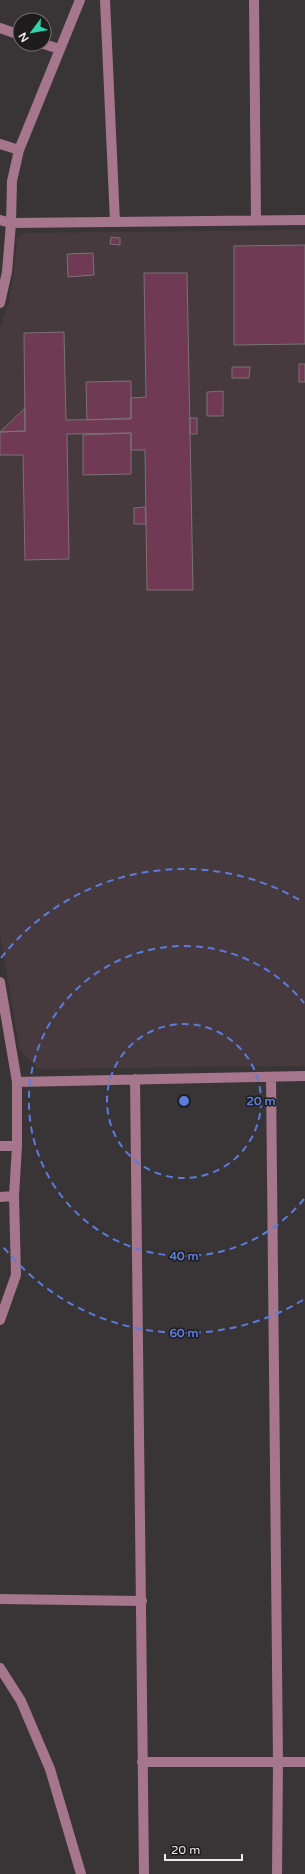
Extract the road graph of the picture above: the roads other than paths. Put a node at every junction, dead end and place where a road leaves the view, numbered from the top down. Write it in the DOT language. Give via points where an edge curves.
graph roads {
  1 [pos="80,0"];
  2 [pos="105,0"];
  3 [pos="254,0"];
  4 [pos="0,28"];
  5 [pos="12,32"];
  6 [pos="52,47"];
  7 [pos="59,49"];
  8 [pos="0,144"];
  9 [pos="19,150"];
  10 [pos="0,220"];
  11 [pos="256,220"];
  12 [pos="305,220"];
  13 [pos="115,222"];
  14 [pos="11,223"];
  15 [pos="0,303"];
  16 [pos="0,982"];
  17 [pos="305,1076"];
  18 [pos="271,1077"];
  19 [pos="135,1079"];
  20 [pos="17,1082"];
  21 [pos="0,1146"];
  22 [pos="17,1146"];
  23 [pos="0,1196"];
  24 [pos="14,1196"];
  25 [pos="0,1320"];
  26 [pos="0,1599"];
  27 [pos="142,1601"];
  28 [pos="0,1668"];
  29 [pos="142,1762"];
  30 [pos="278,1762"];
  31 [pos="305,1762"];
  32 [pos="81,1874"];
  33 [pos="144,1874"];
  34 [pos="277,1874"];
  1 -- 7 [label="street"];
  2 -- 13 [label="street"];
  3 -- 11 [label="street"];
  4 -- 5 [label="street"];
  6 -- 7 [label="street"];
  7 -- 9 [label="street"];
  8 -- 9 [label="street"];
  9 -- 14 [label="street" via="12,181"];
  10 -- 14 [label="street"];
  11 -- 12 [label="street"];
  11 -- 13 [label="street"];
  13 -- 14 [label="street"];
  14 -- 15 [label="street" via="7,272"];
  16 -- 20 [label="street"];
  17 -- 18 [label="street"];
  18 -- 19 [label="street"];
  18 -- 30 [label="street"];
  19 -- 20 [label="street"];
  19 -- 27 [label="street"];
  20 -- 22 [label="street"];
  21 -- 22 [label="street"];
  22 -- 24 [label="street"];
  23 -- 24 [label="street"];
  24 -- 25 [label="street" via="16,1275"];
  26 -- 27 [label="street"];
  27 -- 29 [label="street"];
  28 -- 32 [label="street" via="21,1701 50,1769"];
  29 -- 30 [label="street"];
  29 -- 33 [label="street"];
  30 -- 31 [label="street"];
  30 -- 34 [label="street"];
}
